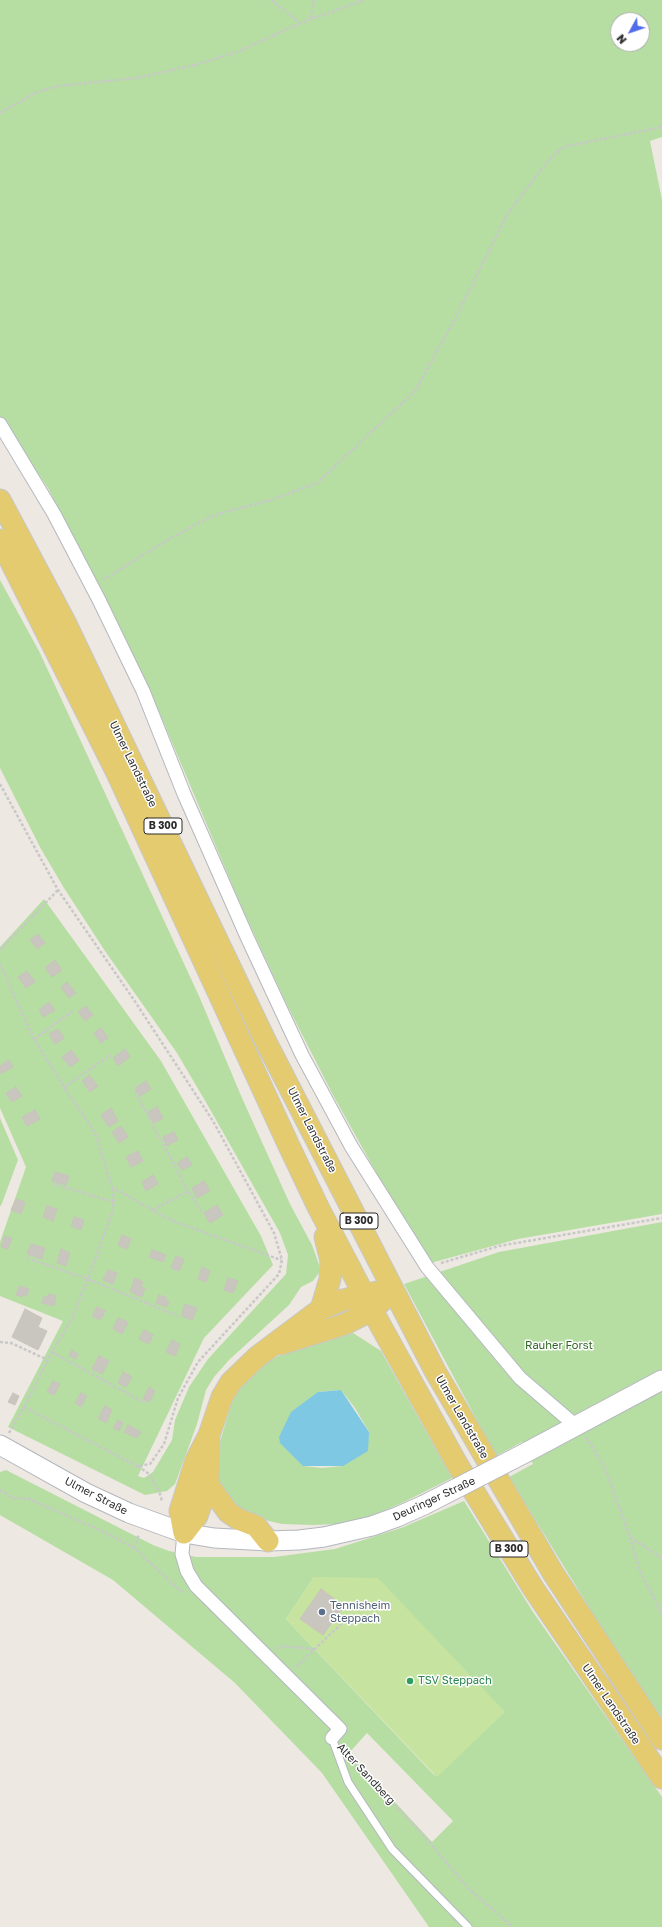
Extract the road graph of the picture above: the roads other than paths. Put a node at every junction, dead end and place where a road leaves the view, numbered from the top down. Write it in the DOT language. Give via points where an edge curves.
graph roads {
  1 [pos="0,424"];
  2 [pos="0,500"];
  3 [pos="0,540"];
  4 [pos="318,1207"];
  5 [pos="394,1290"];
  6 [pos="367,1302"];
  7 [pos="321,1309"];
  8 [pos="271,1347"];
  9 [pos="662,1380"];
  10 [pos="580,1431"];
  11 [pos="209,1435"];
  12 [pos="1,1446"];
  13 [pos="208,1484"];
  14 [pos="183,1539"];
  15 [pos="268,1541"];
  16 [pos="332,1738"];
  17 [pos="662,1739"];
  18 [pos="662,1778"];
  19 [pos="468,1927"];
  1 -- 10 [label="street" via="54,514 143,691 184,794 238,916 302,1055 351,1146 427,1267 520,1378"];
  2 -- 5 [label="main road, Ulmer Landstraße / B 300" via="65,622 265,1040"];
  3 -- 4 [label="main road, Ulmer Landstraße / B 300" via="116,771"];
  4 -- 6 [label="main road, Ulmer Landstraße / B 300"];
  4 -- 7 [label="main road" via="331,1261 330,1279"];
  5 -- 6 [label="main road"];
  5 -- 17 [label="main road, Ulmer Landstraße / B 300" via="435,1371 549,1567"];
  6 -- 7 [label="main road" via="343,1300"];
  6 -- 8 [label="main road" via="345,1324"];
  6 -- 18 [label="main road, Ulmer Landstraße / B 300" via="457,1464 533,1588"];
  7 -- 8 [label="main road"];
  8 -- 11 [label="main road" via="247,1365 231,1382 216,1412"];
  9 -- 10 [label="street, Deuringer Straße"];
  10 -- 15 [label="street, Deuringer Straße, bridge" via="527,1452 397,1518 349,1532 299,1540"];
  11 -- 13 [label="main road"];
  11 -- 14 [label="main road" via="196,1460 180,1511"];
  12 -- 14 [label="street, Ulmer Straße" via="93,1496"];
  13 -- 14 [label="main road" via="197,1516"];
  13 -- 15 [label="main road" via="228,1512 256,1526"];
  14 -- 15 [label="street, Deuringer Straße"];
  14 -- 16 [label="street, Alter Sandberg" via="182,1554 187,1571 196,1586 340,1729"];
  16 -- 19 [label="lane" via="348,1782 392,1849"];
}
